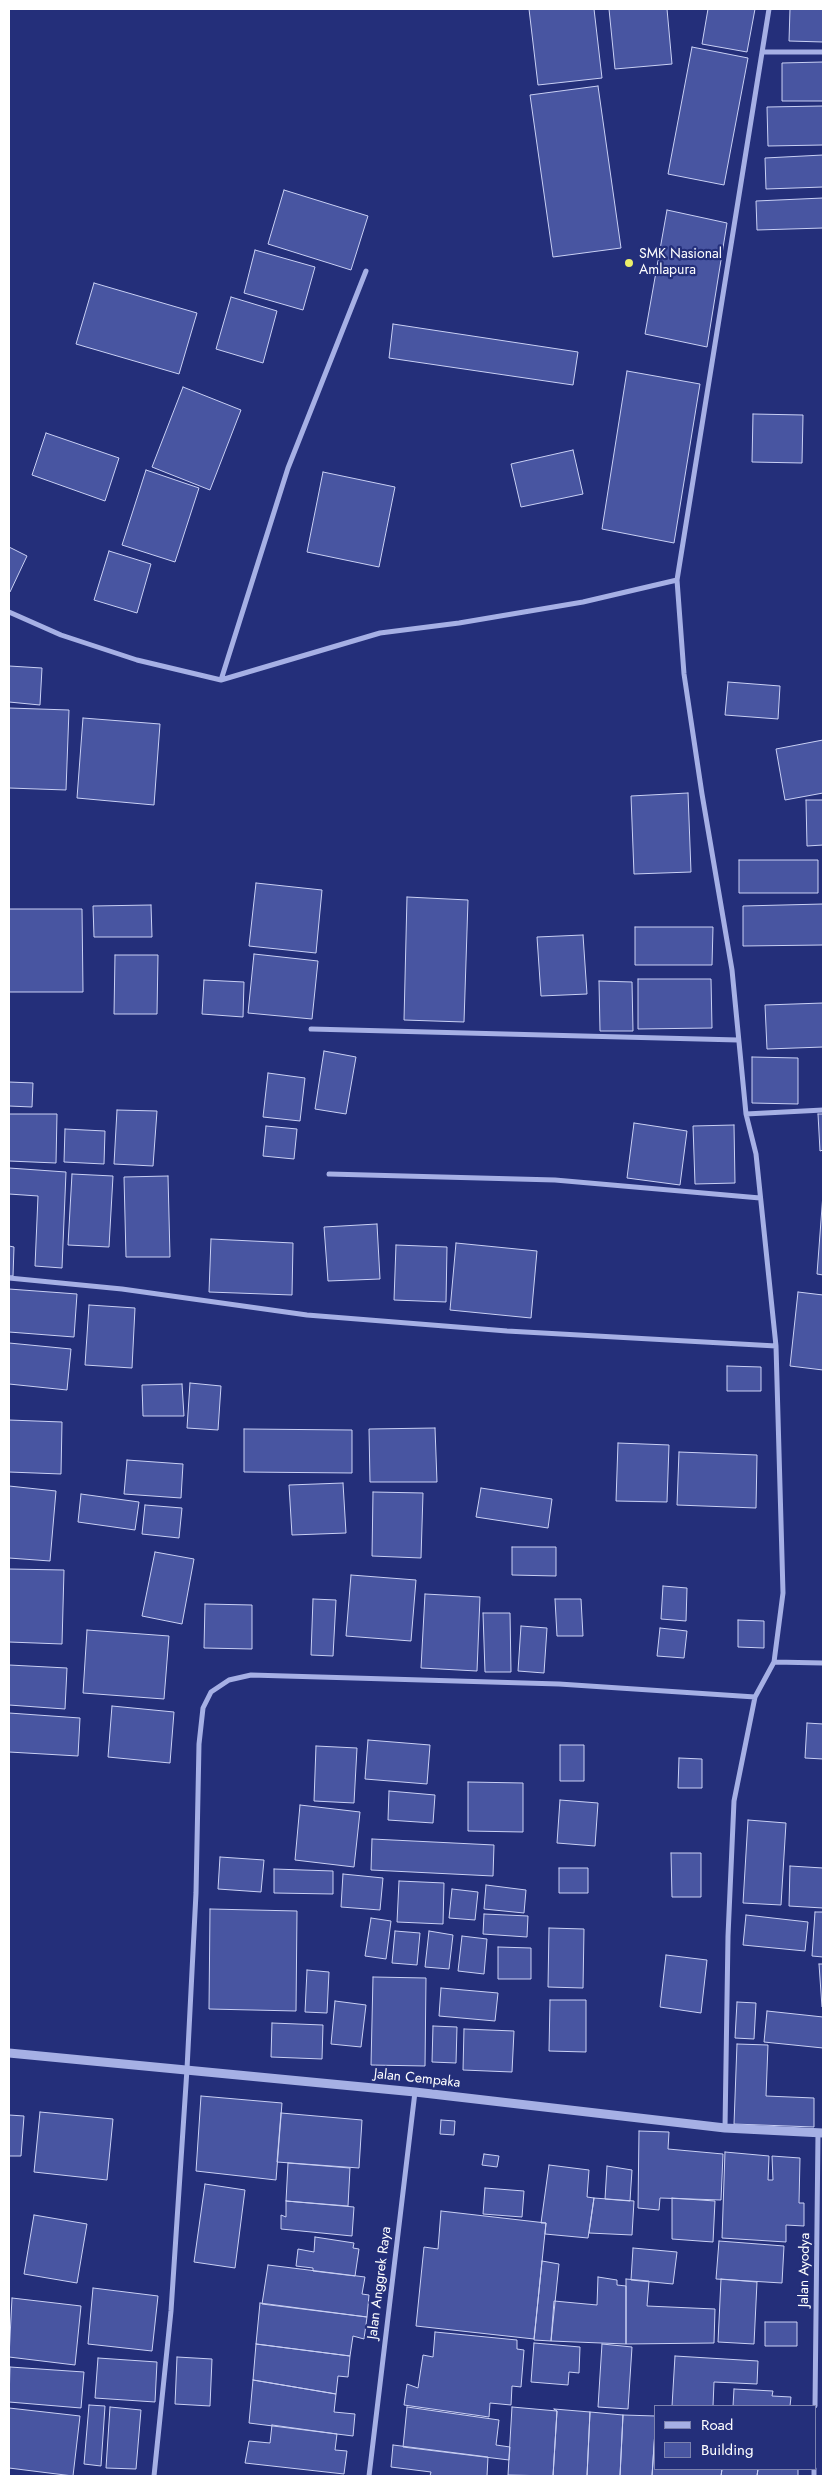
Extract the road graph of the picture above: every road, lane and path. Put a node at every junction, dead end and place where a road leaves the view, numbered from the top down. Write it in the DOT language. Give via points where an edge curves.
graph roads {
  1 [pos="769,9"];
  2 [pos="762,52"];
  3 [pos="823,52"];
  4 [pos="366,271"];
  5 [pos="677,580"];
  6 [pos="9,612"];
  7 [pos="220,680"];
  8 [pos="311,1029"];
  9 [pos="738,1040"];
  10 [pos="823,1110"];
  11 [pos="746,1114"];
  12 [pos="329,1174"];
  13 [pos="760,1198"];
  14 [pos="9,1278"];
  15 [pos="776,1346"];
  16 [pos="774,1662"];
  17 [pos="823,1663"];
  18 [pos="755,1696"];
  19 [pos="9,2053"];
  20 [pos="188,2069"];
  21 [pos="415,2092"];
  22 [pos="725,2128"];
  23 [pos="821,2133"];
  24 [pos="815,2405"];
  25 [pos="154,2476"];
  26 [pos="369,2476"];
  1 -- 2 [label="street"];
  2 -- 3 [label="street"];
  2 -- 5 [label="street"];
  4 -- 7 [label="street" via="288,468"];
  5 -- 7 [label="street" via="583,602 380,633"];
  5 -- 9 [label="street" via="684,674 732,970"];
  6 -- 7 [label="street" via="61,635 138,660"];
  8 -- 9 [label="street"];
  9 -- 11 [label="street"];
  10 -- 11 [label="street"];
  11 -- 13 [label="street" via="756,1154"];
  12 -- 13 [label="street" via="555,1180"];
  13 -- 15 [label="street"];
  14 -- 15 [label="street" via="122,1289 307,1316"];
  15 -- 16 [label="street" via="782,1593"];
  16 -- 17 [label="street"];
  16 -- 18 [label="street"];
  18 -- 20 [label="street" via="549,1684 251,1675 229,1680 211,1692 203,1708"];
  18 -- 22 [label="street" via="734,1801"];
  19 -- 20 [label="street, Jalan Cempaka"];
  20 -- 21 [label="street, Jalan Cempaka"];
  20 -- 25 [label="street" via="171,2311"];
  21 -- 22 [label="street, Jalan Cempaka"];
  21 -- 26 [label="street, Jalan Anggrek Raya"];
  22 -- 23 [label="street, Jalan Cempaka"];
  23 -- 24 [label="street, Jalan Ayodya"];
}
